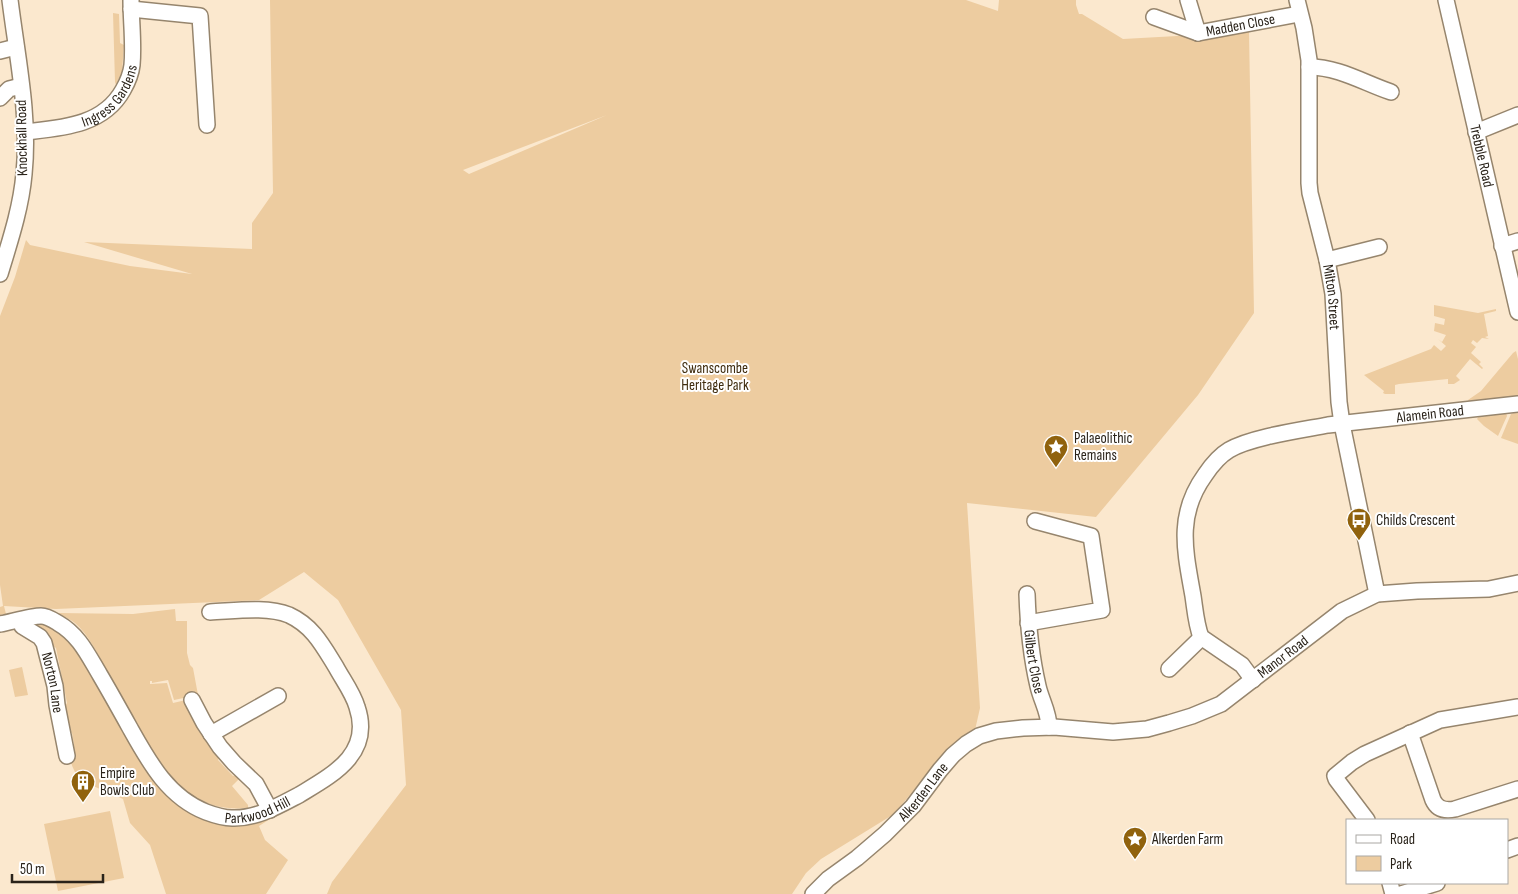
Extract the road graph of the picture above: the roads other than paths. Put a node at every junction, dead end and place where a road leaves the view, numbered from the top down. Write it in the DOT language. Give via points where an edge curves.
graph roads {
  1 [pos="10,0"];
  2 [pos="1188,0"];
  3 [pos="1446,0"];
  4 [pos="131,4"];
  5 [pos="1298,7"];
  6 [pos="1154,17"];
  7 [pos="1198,33"];
  8 [pos="16,47"];
  9 [pos="0,51"];
  10 [pos="1309,67"];
  11 [pos="21,86"];
  12 [pos="1391,92"];
  13 [pos="0,98"];
  14 [pos="1518,115"];
  15 [pos="207,124"];
  16 [pos="25,132"];
  17 [pos="1476,132"];
  18 [pos="1518,241"];
  19 [pos="1502,246"];
  20 [pos="1379,247"];
  21 [pos="1327,260"];
  22 [pos="0,274"];
  23 [pos="1518,312"];
  24 [pos="1518,404"];
  25 [pos="1342,424"];
  26 [pos="1035,521"];
  27 [pos="1518,583"];
  28 [pos="1027,594"];
  29 [pos="1377,594"];
  30 [pos="210,612"];
  31 [pos="21,620"];
  32 [pos="1028,623"];
  33 [pos="0,624"];
  34 [pos="1201,638"];
  35 [pos="1169,669"];
  36 [pos="1253,680"];
  37 [pos="278,696"];
  38 [pos="192,700"];
  39 [pos="1518,707"];
  40 [pos="1049,727"];
  41 [pos="1410,733"];
  42 [pos="211,734"];
  43 [pos="68,756"];
  44 [pos="1518,789"];
  45 [pos="270,810"];
  46 [pos="1366,819"];
  47 [pos="1434,884"];
  48 [pos="813,894"];
  49 [pos="1401,894"];
  1 -- 8 [label="street, Knockhall Road"];
  2 -- 7 [label="street"];
  3 -- 17 [label="street, Trebble Road"];
  4 -- 15 [label="street, Ingress Gardens" via="200,16"];
  4 -- 16 [label="street, Ingress Gardens" via="132,66 114,103 98,116 80,124"];
  5 -- 7 [label="street, Madden Close"];
  5 -- 10 [label="street, Milton Street"];
  6 -- 7 [label="street, Madden Close"];
  8 -- 9 [label="street"];
  8 -- 11 [label="street, Knockhall Road"];
  10 -- 12 [label="street" via="1337,71"];
  10 -- 21 [label="street, Milton Street" via="1309,183"];
  11 -- 13 [label="street" via="9,89"];
  11 -- 16 [label="street, Knockhall Road"];
  14 -- 17 [label="street"];
  16 -- 22 [label="street, Knockhall Road" via="22,189"];
  17 -- 19 [label="street, Trebble Road"];
  18 -- 19 [label="street"];
  19 -- 23 [label="street, Trebble Road"];
  20 -- 21 [label="street"];
  21 -- 25 [label="street, Milton Street" via="1334,307"];
  24 -- 25 [label="street, Alamein Road"];
  25 -- 29 [label="street, Milton Street"];
  25 -- 34 [label="street" via="1238,446 1221,457 1201,480 1188,509 1184,539"];
  26 -- 32 [label="street" via="1091,536 1102,610"];
  27 -- 29 [label="street, Manor Road" via="1482,589"];
  28 -- 32 [label="street, Gilbert Close"];
  29 -- 36 [label="street, Manor Road" via="1344,610"];
  30 -- 45 [label="street, Parkwood Hill" via="272,611 303,623 322,644 358,707 359,735 348,761 331,776"];
  31 -- 33 [label="street, Parkwood Hill"];
  31 -- 43 [label="street, Norton Lane" via="23,626 44,643"];
  31 -- 45 [label="street, Parkwood Hill" via="42,616 74,634 150,762 166,785 183,800 209,813 232,818"];
  32 -- 40 [label="street, Gilbert Close"];
  34 -- 35 [label="street"];
  34 -- 36 [label="street" via="1242,665"];
  36 -- 40 [label="street, Manor Road" via="1218,706 1154,727 1113,732"];
  37 -- 42 [label="street"];
  38 -- 42 [label="street"];
  39 -- 41 [label="street" via="1445,718"];
  40 -- 48 [label="street, Alkerden Lane" via="992,732 966,744 943,766 897,823 828,878"];
  41 -- 44 [label="street" via="1433,800 1439,808 1455,809"];
  41 -- 46 [label="street" via="1365,754 1335,776"];
  42 -- 45 [label="street" via="254,782"];
  47 -- 49 [label="street"];
}
